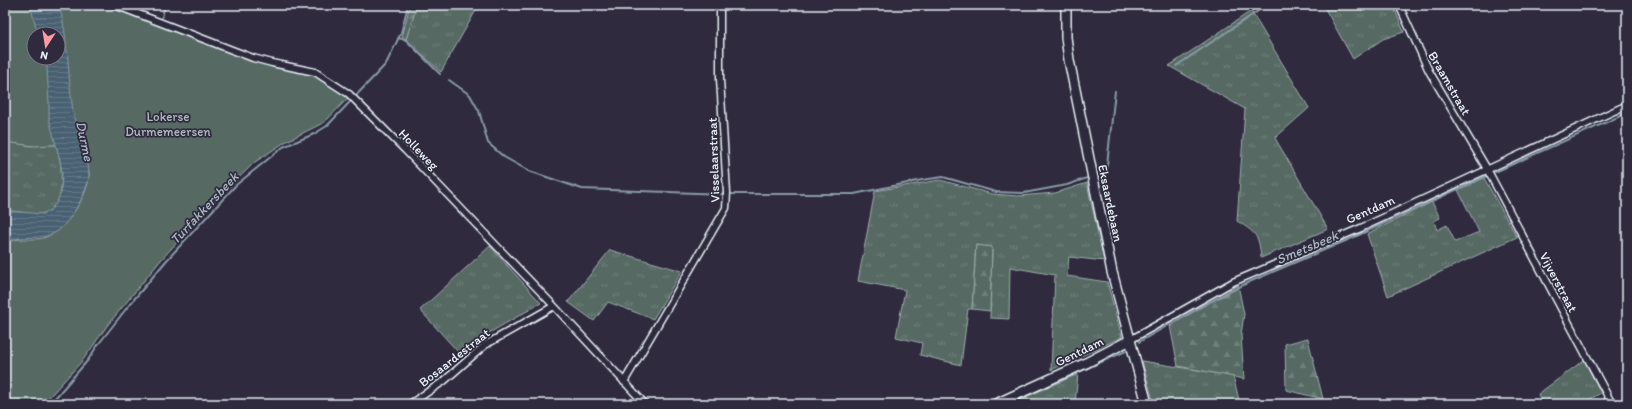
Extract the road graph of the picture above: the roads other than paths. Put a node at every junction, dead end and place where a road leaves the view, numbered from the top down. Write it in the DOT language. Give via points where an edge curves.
graph roads {
  1 [pos="115,5"];
  2 [pos="720,5"];
  3 [pos="1066,5"];
  4 [pos="1399,5"];
  5 [pos="1627,105"];
  6 [pos="1487,169"];
  7 [pos="554,306"];
  8 [pos="1130,340"];
  9 [pos="624,382"];
  10 [pos="410,404"];
  11 [pos="645,404"];
  12 [pos="996,404"];
  13 [pos="1147,404"];
  14 [pos="1612,404"];
  1 -- 7 [label="street, Holleweg" via="253,58 315,72 349,94"];
  2 -- 9 [label="street, Visselaarstraat" via="720,79 726,208"];
  3 -- 8 [label="main road, Eksaardebaan" via="1066,37 1072,76 1110,265"];
  4 -- 6 [label="street, Braamstraat" via="1429,71"];
  5 -- 6 [label="street, Gentdam"];
  6 -- 8 [label="street, Gentdam" via="1340,237 1233,282"];
  6 -- 14 [label="street, Vijverstraat"];
  7 -- 9 [label="street, Holleweg"];
  7 -- 10 [label="street, Bosaardestraat" via="485,344 444,381"];
  8 -- 12 [label="main road, Gentdam"];
  8 -- 13 [label="main road, Eksaardebaan"];
  9 -- 11 [label="street, Holleweg"];
}
